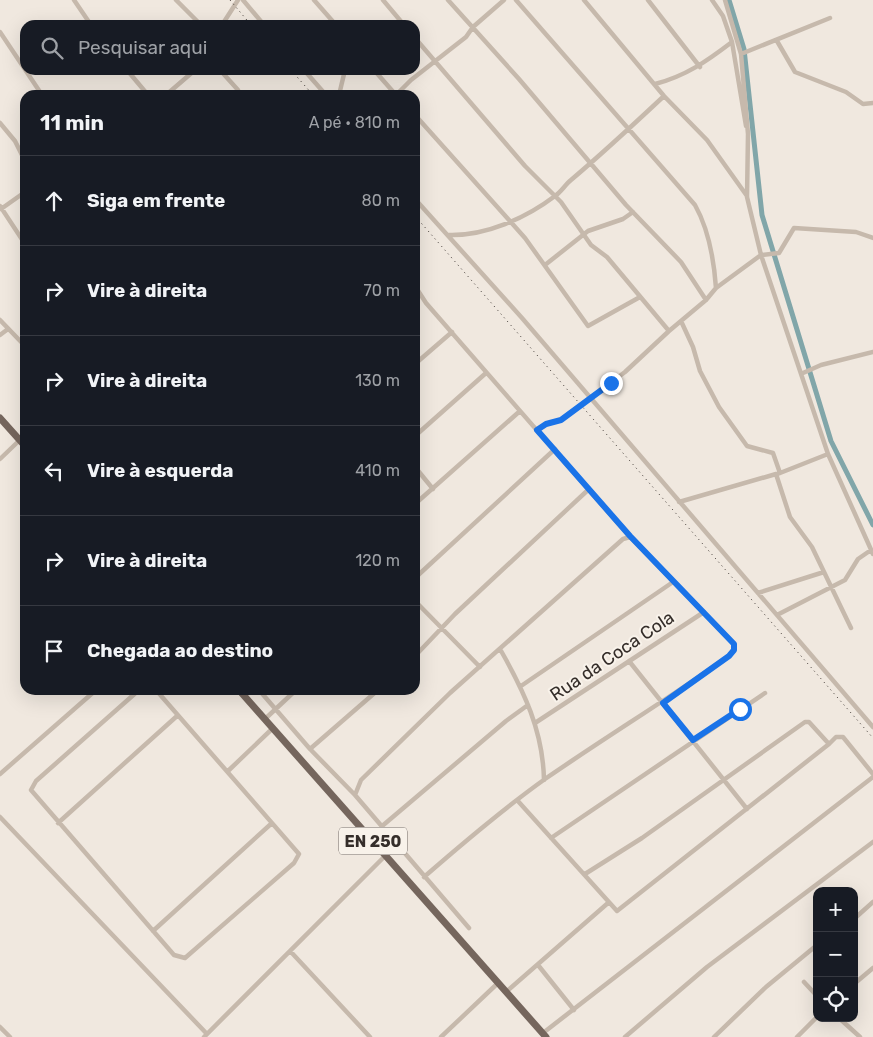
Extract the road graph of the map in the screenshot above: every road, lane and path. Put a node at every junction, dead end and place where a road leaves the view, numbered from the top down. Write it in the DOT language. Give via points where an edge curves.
graph roads {
  1 [pos="74,0"];
  2 [pos="176,0"];
  3 [pos="238,0"];
  4 [pos="242,0"];
  5 [pos="314,0"];
  6 [pos="383,0"];
  7 [pos="448,0"];
  8 [pos="504,0"];
  9 [pos="516,0"];
  10 [pos="584,0"];
  11 [pos="648,0"];
  12 [pos="712,0"];
  13 [pos="725,0"];
  14 [pos="830,18"];
  15 [pos="88,20"];
  16 [pos="196,20"];
  17 [pos="225,20"];
  18 [pos="260,20"];
  19 [pos="332,20"];
  20 [pos="400,20"];
  21 [pos="473,27"];
  22 [pos="0,32"];
  23 [pos="738,40"];
  24 [pos="777,41"];
  25 [pos="732,42"];
  26 [pos="420,44"];
  27 [pos="741,54"];
  28 [pos="20,62"];
  29 [pos="436,62"];
  30 [pos="700,67"];
  31 [pos="29,75"];
  32 [pos="131,75"];
  33 [pos="189,75"];
  34 [pos="224,75"];
  35 [pos="308,75"];
  36 [pos="344,75"];
  37 [pos="378,75"];
  38 [pos="655,84"];
  39 [pos="39,90"];
  40 [pos="144,90"];
  41 [pos="172,90"];
  42 [pos="238,90"];
  43 [pos="322,90"];
  44 [pos="341,90"];
  45 [pos="392,90"];
  46 [pos="402,90"];
  47 [pos="664,96"];
  48 [pos="873,103"];
  49 [pos="420,121"];
  50 [pos="0,123"];
  51 [pos="628,130"];
  52 [pos="748,134"];
  53 [pos="20,151"];
  54 [pos="592,164"];
  55 [pos="20,195"];
  56 [pos="556,196"];
  57 [pos="747,196"];
  58 [pos="420,204"];
  59 [pos="1,208"];
  60 [pos="633,212"];
  61 [pos="510,221"];
  62 [pos="583,234"];
  63 [pos="449,235"];
  64 [pos="20,236"];
  65 [pos="873,238"];
  66 [pos="761,255"];
  67 [pos="545,265"];
  68 [pos="716,288"];
  69 [pos="420,294"];
  70 [pos="640,297"];
  71 [pos="706,300"];
  72 [pos="0,320"];
  73 [pos="681,321"];
  74 [pos="8,329"];
  75 [pos="669,331"];
  76 [pos="452,332"];
  77 [pos="0,335"];
  78 [pos="20,341"];
  79 [pos="873,352"];
  80 [pos="420,360"];
  81 [pos="486,373"];
  82 [pos="803,374"];
  83 [pos="590,398"];
  84 [pos="520,411"];
  85 [pos="0,418"];
  86 [pos="537,430"];
  87 [pos="420,432"];
  88 [pos="20,436"];
  89 [pos="20,440"];
  90 [pos="554,449"];
  91 [pos="828,454"];
  92 [pos="0,460"];
  93 [pos="420,473"];
  94 [pos="778,474"];
  95 [pos="433,489"];
  96 [pos="589,489"];
  97 [pos="420,500"];
  98 [pos="678,502"];
  99 [pos="630,536"];
  100 [pos="872,552"];
  101 [pos="824,572"];
  102 [pos="420,573"];
  103 [pos="673,582"];
  104 [pos="830,587"];
  105 [pos="758,594"];
  106 [pos="420,606"];
  107 [pos="704,612"];
  108 [pos="777,615"];
  109 [pos="851,628"];
  110 [pos="442,629"];
  111 [pos="500,649"];
  112 [pos="420,651"];
  113 [pos="629,661"];
  114 [pos="480,667"];
  115 [pos="521,686"];
  116 [pos="765,693"];
  117 [pos="90,695"];
  118 [pos="133,695"];
  119 [pos="160,695"];
  120 [pos="243,695"];
  121 [pos="263,695"];
  122 [pos="291,695"];
  123 [pos="372,695"];
  124 [pos="663,703"];
  125 [pos="528,705"];
  126 [pos="276,709"];
  127 [pos="177,716"];
  128 [pos="264,718"];
  129 [pos="535,722"];
  130 [pos="873,727"];
  131 [pos="273,728"];
  132 [pos="693,740"];
  133 [pos="829,744"];
  134 [pos="310,748"];
  135 [pos="228,771"];
  136 [pos="0,774"];
  137 [pos="873,774"];
  138 [pos="873,778"];
  139 [pos="544,780"];
  140 [pos="724,780"];
  141 [pos="355,795"];
  142 [pos="517,800"];
  143 [pos="747,808"];
  144 [pos="0,817"];
  145 [pos="58,823"];
  146 [pos="272,823"];
  147 [pos="381,827"];
  148 [pos="387,833"];
  149 [pos="551,838"];
  150 [pos="873,842"];
  151 [pos="375,844"];
  152 [pos="386,855"];
  153 [pos="585,874"];
  154 [pos="424,878"];
  155 [pos="873,902"];
  156 [pos="608,903"];
  157 [pos="858,915"];
  158 [pos="469,928"];
  159 [pos="153,931"];
  160 [pos="813,948"];
  161 [pos="291,952"];
  162 [pos="538,965"];
  163 [pos="873,968"];
  164 [pos="858,981"];
  165 [pos="804,982"];
  166 [pos="498,983"];
  167 [pos="506,992"];
  168 [pos="813,992"];
  169 [pos="574,1010"];
  170 [pos="813,1021"];
  171 [pos="843,1022"];
  172 [pos="0,1027"];
  173 [pos="545,1035"];
  174 [pos="206,1036"];
  175 [pos="10,1037"];
  176 [pos="370,1037"];
  177 [pos="441,1037"];
  178 [pos="625,1037"];
  179 [pos="714,1037"];
  180 [pos="797,1037"];
  181 [pos="860,1037"];
  1 -- 15 [label="street"];
  2 -- 16 [label="street"];
  3 -- 17 [label="street"];
  4 -- 18 [label="street"];
  5 -- 19 [label="street"];
  6 -- 20 [label="street"];
  7 -- 21 [label="street"];
  8 -- 21 [label="street"];
  9 -- 51 [label="street"];
  10 -- 38 [label="street"];
  11 -- 30 [label="street"];
  12 -- 25 [label="street" via="723,16"];
  13 -- 23 [label="street"];
  14 -- 24 [label="street"];
  21 -- 29 [label="street"];
  21 -- 54 [label="street"];
  22 -- 28 [label="street"];
  23 -- 25 [label="street"];
  23 -- 27 [label="street"];
  24 -- 27 [label="street"];
  24 -- 48 [label="street" via="795,72 846,92 863,104"];
  25 -- 30 [label="street"];
  25 -- 52 [label="street"];
  26 -- 29 [label="street"];
  27 -- 52 [label="street"];
  29 -- 46 [label="street"];
  29 -- 56 [label="street" via="525,166"];
  30 -- 38 [label="street"];
  31 -- 39 [label="street"];
  32 -- 40 [label="street"];
  33 -- 41 [label="street"];
  34 -- 42 [label="street"];
  35 -- 43 [label="street"];
  36 -- 44 [label="street"];
  37 -- 45 [label="street"];
  38 -- 47 [label="street"];
  47 -- 51 [label="street"];
  47 -- 57 [label="street" via="707,140"];
  49 -- 61 [label="street"];
  50 -- 53 [label="street"];
  51 -- 54 [label="street"];
  51 -- 68 [label="street" via="695,205 711,249"];
  52 -- 57 [label="street"];
  54 -- 56 [label="street"];
  54 -- 60 [label="street"];
  55 -- 59 [label="street"];
  56 -- 61 [label="street"];
  56 -- 62 [label="street"];
  57 -- 66 [label="street"];
  58 -- 63 [label="street"];
  59 -- 64 [label="street"];
  60 -- 62 [label="street"];
  60 -- 71 [label="street" via="681,262"];
  61 -- 63 [label="street" via="475,234"];
  61 -- 67 [label="street"];
  62 -- 67 [label="street"];
  62 -- 70 [label="street"];
  63 -- 83 [label="street"];
  65 -- 66 [label="street" via="856,232 796,228 780,252"];
  66 -- 68 [label="street"];
  66 -- 82 [label="street"];
  67 -- 70 [label="street" via="589,326"];
  68 -- 71 [label="street"];
  69 -- 76 [label="street"];
  70 -- 75 [label="street"];
  71 -- 73 [label="street"];
  72 -- 74 [label="street"];
  73 -- 75 [label="street"];
  73 -- 94 [label="street" via="700,371 719,408 747,446 773,453"];
  74 -- 77 [label="street"];
  74 -- 78 [label="street"];
  75 -- 83 [label="street" via="625,372"];
  76 -- 80 [label="street"];
  76 -- 81 [label="street"];
  79 -- 82 [label="street" via="820,365"];
  81 -- 84 [label="street"];
  81 -- 87 [label="street"];
  82 -- 91 [label="street"];
  83 -- 86 [label="street" via="561,420"];
  83 -- 98 [label="street"];
  84 -- 86 [label="street"];
  84 -- 95 [label="street"];
  85 -- 88 [label="main road"];
  86 -- 90 [label="street"];
  89 -- 92 [label="street"];
  90 -- 96 [label="street"];
  90 -- 102 [label="street"];
  91 -- 94 [label="street"];
  91 -- 100 [label="street"];
  93 -- 95 [label="street"];
  94 -- 98 [label="street"];
  94 -- 101 [label="street" via="790,517 812,547"];
  95 -- 97 [label="street"];
  96 -- 99 [label="street"];
  96 -- 110 [label="street"];
  98 -- 105 [label="street"];
  99 -- 103 [label="street"];
  99 -- 111 [label="street" via="584,572"];
  100 -- 104 [label="street" via="856,562 849,577"];
  101 -- 104 [label="street"];
  101 -- 105 [label="street"];
  103 -- 107 [label="street"];
  103 -- 115 [label="street"];
  104 -- 108 [label="street"];
  104 -- 109 [label="street"];
  105 -- 108 [label="street"];
  106 -- 110 [label="street"];
  107 -- 113 [label="street, Rua da Coca Cola"];
  107 -- 124 [label="street" via="734,644 734,650"];
  108 -- 130 [label="street"];
  110 -- 112 [label="street"];
  110 -- 114 [label="street"];
  111 -- 114 [label="street"];
  111 -- 115 [label="street"];
  113 -- 124 [label="street"];
  113 -- 129 [label="street, Rua da Coca Cola"];
  114 -- 141 [label="street" via="386,755 362,780"];
  115 -- 125 [label="street"];
  116 -- 132 [label="street"];
  117 -- 136 [label="street"];
  118 -- 145 [label="street" via="32,784 33,795"];
  119 -- 127 [label="street"];
  120 -- 128 [label="main road, EN 250"];
  121 -- 126 [label="street"];
  122 -- 126 [label="street"];
  123 -- 134 [label="street"];
  124 -- 132 [label="street"];
  124 -- 139 [label="street"];
  125 -- 129 [label="street"];
  125 -- 147 [label="street"];
  126 -- 128 [label="street"];
  126 -- 134 [label="street"];
  127 -- 135 [label="street"];
  127 -- 145 [label="street"];
  128 -- 131 [label="main road, EN 250"];
  129 -- 139 [label="street" via="542,744"];
  131 -- 135 [label="street"];
  131 -- 151 [label="main road, EN 250"];
  132 -- 140 [label="street"];
  132 -- 149 [label="street"];
  133 -- 137 [label="street" via="836,737 843,737"];
  133 -- 140 [label="street" via="806,722"];
  133 -- 143 [label="street"];
  134 -- 141 [label="street"];
  135 -- 146 [label="street"];
  138 -- 169 [label="street"];
  139 -- 142 [label="street"];
  140 -- 143 [label="street"];
  140 -- 153 [label="street"];
  141 -- 147 [label="street"];
  142 -- 149 [label="street"];
  142 -- 154 [label="street"];
  143 -- 156 [label="street" via="618,910"];
  144 -- 174 [label="street"];
  145 -- 159 [label="street"];
  146 -- 159 [label="street"];
  146 -- 159 [label="street" via="298,851 294,863 188,957 174,955"];
  147 -- 148 [label="street"];
  148 -- 151 [label="street"];
  148 -- 154 [label="street"];
  149 -- 153 [label="street"];
  150 -- 178 [label="street" via="707,967"];
  151 -- 152 [label="main road, EN 250"];
  152 -- 161 [label="street"];
  152 -- 166 [label="main road, EN 250"];
  153 -- 156 [label="street"];
  154 -- 158 [label="street"];
  155 -- 157 [label="street"];
  156 -- 162 [label="street"];
  160 -- 179 [label="street"];
  161 -- 174 [label="street"];
  161 -- 176 [label="street"];
  162 -- 167 [label="street"];
  162 -- 169 [label="street"];
  163 -- 164 [label="street"];
  165 -- 168 [label="street"];
  166 -- 167 [label="main road, EN 250"];
  166 -- 177 [label="street"];
  167 -- 173 [label="main road, EN 250"];
  169 -- 173 [label="street"];
  170 -- 180 [label="street"];
  171 -- 181 [label="street"];
  172 -- 175 [label="street"];
}
